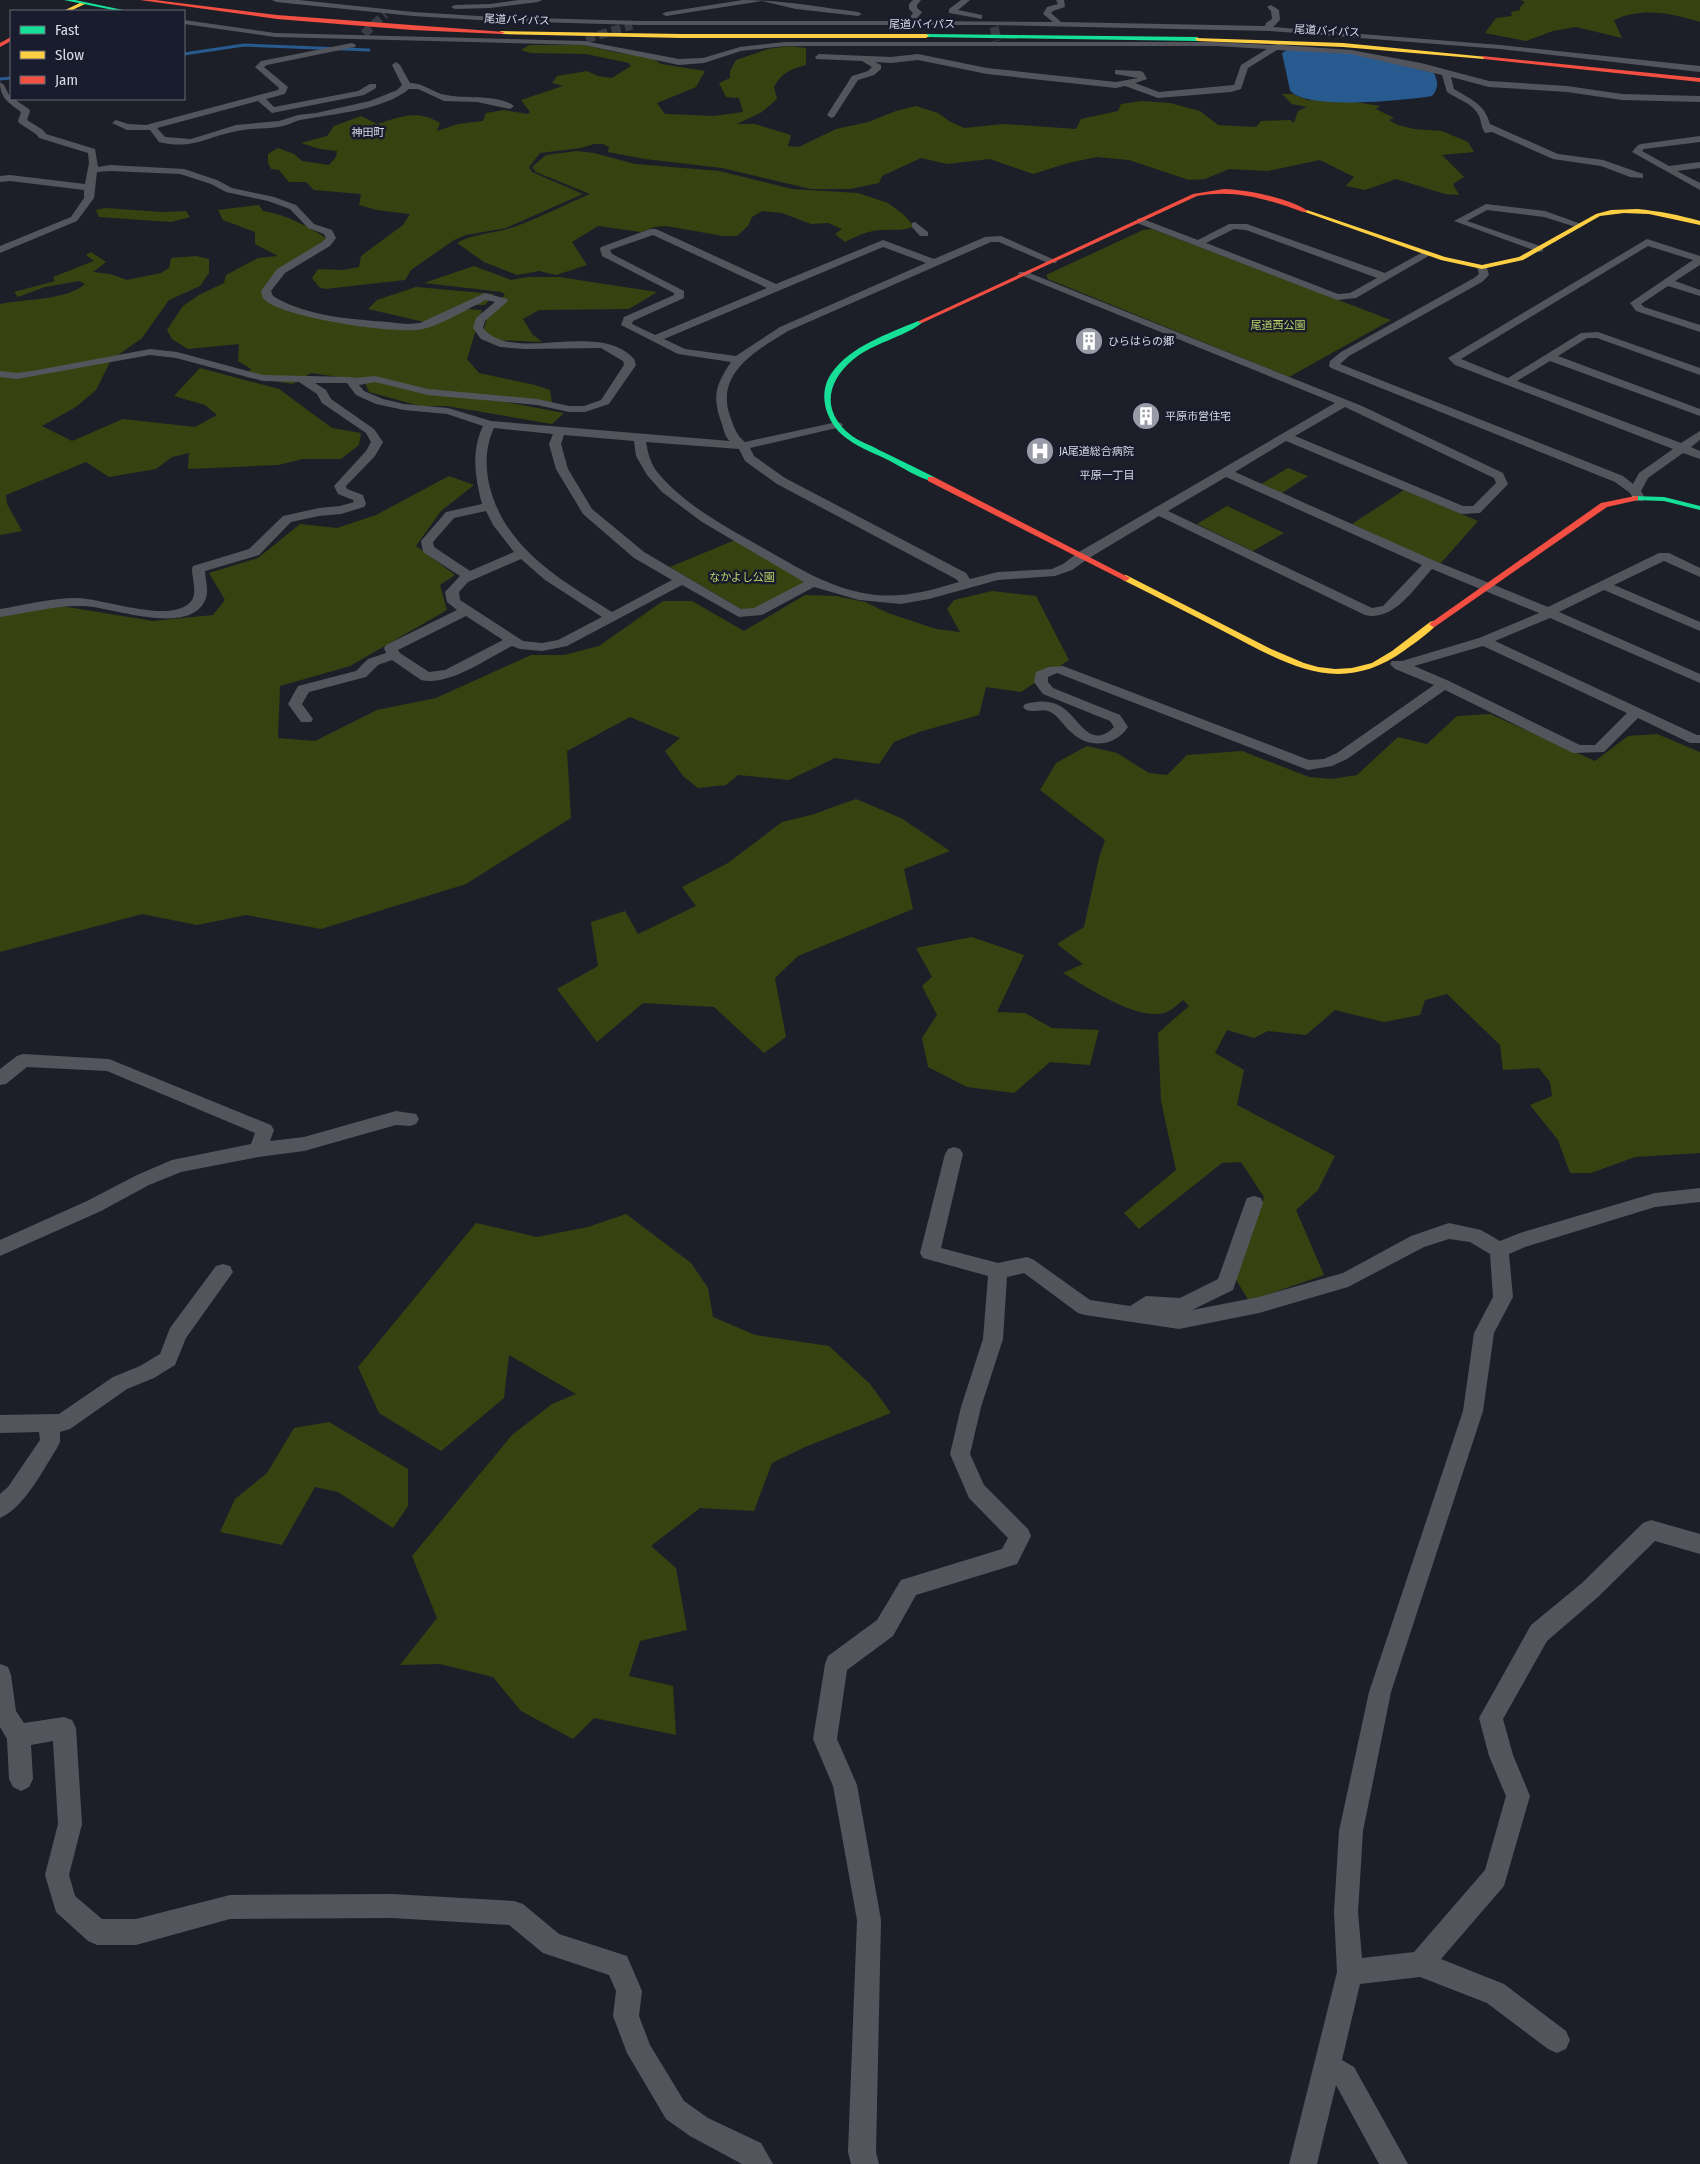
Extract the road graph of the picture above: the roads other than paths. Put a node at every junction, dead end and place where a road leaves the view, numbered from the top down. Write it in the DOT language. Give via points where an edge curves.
graph roads {
  1 [pos="68,0"];
  2 [pos="143,0"];
  3 [pos="179,0"];
  4 [pos="276,0"];
  5 [pos="386,0"];
  6 [pos="538,0"];
  7 [pos="758,0"];
  8 [pos="766,0"];
  9 [pos="917,0"];
  10 [pos="966,0"];
  11 [pos="1060,0"];
  12 [pos="243,1"];
  13 [pos="86,2"];
  14 [pos="491,3"];
  15 [pos="1271,8"];
  16 [pos="68,10"];
  17 [pos="121,10"];
  18 [pos="385,12"];
  19 [pos="413,14"];
  20 [pos="185,17"];
  21 [pos="185,22"];
  22 [pos="915,22"];
  23 [pos="636,24"];
  24 [pos="992,25"];
  25 [pos="1057,25"];
  26 [pos="496,27"];
  27 [pos="1270,29"];
  28 [pos="569,34"];
  29 [pos="365,37"];
  30 [pos="806,44"];
  31 [pos="1278,46"];
  32 [pos="862,58"];
  33 [pos="396,65"];
  34 [pos="1118,72"];
  35 [pos="1700,72"];
  36 [pos="1446,74"];
  37 [pos="1694,82"];
  38 [pos="1128,84"];
  39 [pos="0,85"];
  40 [pos="373,86"];
  41 [pos="407,86"];
  42 [pos="260,98"];
  43 [pos="1700,99"];
  44 [pos="10,100"];
  45 [pos="10,100"];
  46 [pos="510,106"];
  47 [pos="831,115"];
  48 [pos="116,123"];
  49 [pos="152,127"];
  50 [pos="1700,139"];
  51 [pos="1700,165"];
  52 [pos="1668,169"];
  53 [pos="92,170"];
  54 [pos="1640,176"];
  55 [pos="0,179"];
  56 [pos="88,187"];
  57 [pos="1700,187"];
  58 [pos="1140,221"];
  59 [pos="1700,224"];
  60 [pos="1579,225"];
  61 [pos="916,226"];
  62 [pos="924,234"];
  63 [pos="1197,244"];
  64 [pos="1539,249"];
  65 [pos="0,250"];
  66 [pos="1426,254"];
  67 [pos="1700,260"];
  68 [pos="1052,261"];
  69 [pos="935,263"];
  70 [pos="1482,267"];
  71 [pos="1023,274"];
  72 [pos="1385,277"];
  73 [pos="1667,282"];
  74 [pos="776,288"];
  75 [pos="1700,293"];
  76 [pos="1700,329"];
  77 [pos="654,339"];
  78 [pos="1549,357"];
  79 [pos="738,360"];
  80 [pos="1700,372"];
  81 [pos="0,374"];
  82 [pos="303,380"];
  83 [pos="1510,381"];
  84 [pos="353,382"];
  85 [pos="1344,403"];
  86 [pos="1700,413"];
  87 [pos="490,424"];
  88 [pos="837,425"];
  89 [pos="560,430"];
  90 [pos="1700,435"];
  91 [pos="1286,437"];
  92 [pos="640,438"];
  93 [pos="743,446"];
  94 [pos="1683,449"];
  95 [pos="1700,455"];
  96 [pos="1226,472"];
  97 [pos="1637,494"];
  98 [pos="489,506"];
  99 [pos="1700,508"];
  100 [pos="1159,511"];
  101 [pos="521,554"];
  102 [pos="1084,555"];
  103 [pos="1430,564"];
  104 [pos="1700,573"];
  105 [pos="469,576"];
  106 [pos="682,580"];
  107 [pos="814,582"];
  108 [pos="967,585"];
  109 [pos="1604,585"];
  110 [pos="467,610"];
  111 [pos="0,612"];
  112 [pos="1550,612"];
  113 [pos="611,617"];
  114 [pos="1700,627"];
  115 [pos="512,640"];
  116 [pos="1484,641"];
  117 [pos="394,655"];
  118 [pos="1394,662"];
  119 [pos="1700,679"];
  120 [pos="1444,684"];
  121 [pos="1030,707"];
  122 [pos="1635,713"];
  123 [pos="306,719"];
  124 [pos="1700,739"];
  125 [pos="23,1060"];
  126 [pos="0,1063"];
  127 [pos="0,1080"];
  128 [pos="410,1119"];
  129 [pos="258,1150"];
  130 [pos="954,1154"];
  131 [pos="1700,1195"];
  132 [pos="1254,1204"];
  133 [pos="0,1248"];
  134 [pos="1499,1250"];
  135 [pos="223,1272"];
  136 [pos="998,1272"];
  137 [pos="1132,1314"];
  138 [pos="48,1423"];
  139 [pos="0,1424"];
  140 [pos="0,1508"];
  141 [pos="1700,1544"];
  142 [pos="0,1675"];
  143 [pos="19,1736"];
  144 [pos="21,1779"];
  145 [pos="1420,1964"];
  146 [pos="1350,1972"];
  147 [pos="1557,2040"];
  148 [pos="1328,2067"];
  149 [pos="759,2164"];
  150 [pos="866,2164"];
  151 [pos="1304,2164"];
  152 [pos="1394,2164"];
  1 -- 13 [label="main road"];
  2 -- 28 [label="main road, 尾道バイパス" via="310,21"];
  3 -- 26 [label="main road, 尾道バイパス" via="316,16"];
  4 -- 18 [label="street"];
  5 -- 18 [label="street"];
  6 -- 14 [label="street"];
  7 -- 23 [label="street" via="658,15"];
  8 -- 22 [label="street" via="796,7"];
  9 -- 22 [label="street" via="913,4 913,9 918,12"];
  10 -- 24 [label="street" via="952,11 976,16"];
  11 -- 25 [label="street" via="1062,4 1046,14 1057,21"];
  12 -- 26 [label="main road" via="335,13"];
  13 -- 16 [label="main road"];
  13 -- 17 [label="main road"];
  14 -- 19 [label="street"];
  15 -- 27 [label="street" via="1275,10 1276,20"];
  18 -- 19 [label="street"];
  19 -- 23 [label="street"];
  20 -- 28 [label="main road" via="338,30"];
  21 -- 29 [label="street" via="275,35"];
  22 -- 23 [label="street"];
  22 -- 24 [label="street"];
  24 -- 25 [label="street"];
  25 -- 27 [label="street"];
  26 -- 35 [label="main road, 尾道バイパス" via="1235,34 1395,43"];
  27 -- 35 [label="street" via="1500,47"];
  28 -- 37 [label="main road, 尾道バイパス" via="1069,37 1288,42 1453,52"];
  29 -- 30 [label="street" via="585,41 679,62 704,60 762,45"];
  29 -- 42 [label="street" via="346,46 264,62 259,66 284,87 282,92"];
  30 -- 31 [label="street"];
  30 -- 32 [label="street" via="820,61"];
  31 -- 36 [label="street" via="1351,52"];
  31 -- 38 [label="street" via="1244,67 1238,87 1231,89 1158,94"];
  32 -- 38 [label="street" via="891,60 918,57 988,71"];
  32 -- 47 [label="street" via="878,67 855,78"];
  33 -- 41 [label="street"];
  34 -- 38 [label="street" via="1140,74 1143,78"];
  36 -- 43 [label="street" via="1489,84 1567,89 1622,97"];
  36 -- 54 [label="street" via="1450,90 1482,112 1486,128 1556,158 1602,163"];
  37 -- 43 [label="street"];
  39 -- 44 [label="street"];
  40 -- 42 [label="street" via="360,93 272,110"];
  41 -- 46 [label="street" via="419,86 444,98 478,99"];
  41 -- 49 [label="street" via="372,103 280,124 236,128 192,142 162,140"];
  42 -- 49 [label="street"];
  45 -- 53 [label="street" via="26,111 22,121 42,136 92,151"];
  48 -- 49 [label="street" via="127,127"];
  50 -- 52 [label="street" via="1641,147 1637,152"];
  51 -- 52 [label="street"];
  52 -- 57 [label="street"];
  53 -- 56 [label="street"];
  53 -- 84 [label="street" via="181,171 229,190 271,198 298,210 311,226 328,232 331,238 326,244 281,271 266,291 272,302 319,317 406,327 422,326 484,296 503,301 480,320 478,328 492,341 525,346 603,345 628,359 630,365 605,402 569,409 537,402 428,392 375,379"];
  55 -- 56 [label="street"];
  56 -- 65 [label="street" via="89,198 74,219"];
  58 -- 63 [label="street"];
  58 -- 66 [label="main road" via="1195,195 1210,191 1244,192 1268,197"];
  58 -- 68 [label="main road"];
  59 -- 60 [label="main road" via="1662,211 1627,208 1598,215"];
  60 -- 64 [label="main road"];
  60 -- 64 [label="street" via="1545,214 1486,207 1459,221"];
  61 -- 62 [label="street"];
  63 -- 72 [label="street" via="1232,226 1247,227"];
  63 -- 72 [label="street" via="1337,297 1352,296"];
  64 -- 70 [label="main road" via="1508,263"];
  66 -- 70 [label="main road"];
  66 -- 72 [label="street"];
  67 -- 73 [label="street"];
  67 -- 83 [label="street" via="1647,242 1454,358 1458,363"];
  68 -- 69 [label="street" via="1001,239 989,239"];
  68 -- 71 [label="main road"];
  69 -- 74 [label="street" via="883,242"];
  69 -- 79 [label="street" via="784,330"];
  70 -- 97 [label="street" via="1484,275 1478,280 1345,354 1334,363 1335,366 1618,479"];
  71 -- 85 [label="street"];
  71 -- 88 [label="main road" via="851,356 832,374 826,389 828,410"];
  73 -- 75 [label="street"];
  73 -- 76 [label="street" via="1635,303 1640,309"];
  74 -- 77 [label="street"];
  74 -- 77 [label="street" via="653,231 605,250 607,256 679,291 680,296 628,319 626,325"];
  77 -- 79 [label="street" via="682,352"];
  78 -- 80 [label="street" via="1585,334 1598,335"];
  78 -- 83 [label="street"];
  78 -- 86 [label="street"];
  79 -- 93 [label="street" via="724,381 721,406 732,437"];
  81 -- 82 [label="street" via="32,374 150,352 263,378"];
  82 -- 84 [label="street"];
  82 -- 111 [label="street" via="322,392 326,401 370,431 377,442 340,486 342,491 359,498 360,504 287,519 254,552 198,570 200,596 196,603 177,615 159,615 85,602"];
  83 -- 94 [label="street"];
  84 -- 87 [label="street" via="360,393 380,402 448,411"];
  85 -- 91 [label="street"];
  85 -- 91 [label="street" via="1499,476 1502,484 1476,510 1461,510"];
  87 -- 89 [label="street"];
  87 -- 98 [label="street" via="484,434 480,467"];
  88 -- 93 [label="street"];
  88 -- 102 [label="main road" via="849,437 878,453"];
  89 -- 92 [label="street"];
  89 -- 106 [label="street" via="555,444 562,469 587,511 639,555"];
  90 -- 94 [label="street"];
  91 -- 96 [label="street"];
  92 -- 93 [label="street"];
  92 -- 107 [label="street" via="642,460 668,491 702,518"];
  93 -- 108 [label="street" via="749,458 781,481 961,576"];
  94 -- 95 [label="street"];
  94 -- 97 [label="street" via="1644,476"];
  96 -- 100 [label="street"];
  96 -- 103 [label="street"];
  97 -- 99 [label="main road" via="1677,500"];
  97 -- 118 [label="main road" via="1604,505 1434,623"];
  98 -- 101 [label="street" via="502,531"];
  98 -- 105 [label="street" via="450,515 427,540 428,549"];
  100 -- 102 [label="street"];
  100 -- 103 [label="street" via="1370,612 1387,610"];
  101 -- 105 [label="street"];
  101 -- 113 [label="street" via="556,583"];
  102 -- 108 [label="street" via="1062,570 998,576"];
  102 -- 118 [label="main road" via="1284,658 1312,669 1354,671"];
  103 -- 112 [label="street"];
  104 -- 109 [label="street" via="1664,556"];
  105 -- 110 [label="street" via="452,592 454,602"];
  106 -- 107 [label="street" via="739,613 757,612"];
  106 -- 113 [label="street"];
  107 -- 108 [label="street" via="863,598 887,600 924,598"];
  109 -- 112 [label="street"];
  109 -- 114 [label="street"];
  110 -- 115 [label="street"];
  110 -- 117 [label="street" via="391,648"];
  112 -- 116 [label="street"];
  112 -- 119 [label="street"];
  113 -- 115 [label="street" via="562,643 542,647 520,645"];
  115 -- 117 [label="street" via="448,674 426,677"];
  116 -- 118 [label="street"];
  116 -- 122 [label="street"];
  117 -- 123 [label="street" via="373,662 361,674 303,689 295,704"];
  118 -- 120 [label="street"];
  120 -- 121 [label="street" via="1342,756 1327,763 1308,765 1058,669 1041,675 1041,682 1048,691 1116,718 1121,727 1114,736 1098,741 1080,734 1056,708 1044,705"];
  120 -- 122 [label="street" via="1578,750 1599,749"];
  122 -- 124 [label="street" via="1695,740"];
  125 -- 126 [label="street"];
  125 -- 127 [label="street"];
  125 -- 129 [label="street" via="108,1065 265,1130"];
  128 -- 129 [label="street" via="396,1118 304,1144"];
  129 -- 133 [label="street" via="178,1165"];
  130 -- 136 [label="street" via="930,1253"];
  131 -- 134 [label="street" via="1655,1200"];
  132 -- 137 [label="street" via="1226,1284 1182,1306 1146,1304"];
  134 -- 137 [label="street" via="1474,1235 1449,1231 1418,1241 1348,1278 1259,1305 1179,1321"];
  134 -- 146 [label="street" via="1503,1297 1484,1333 1474,1411 1380,1692 1353,1822 1346,1912"];
  135 -- 138 [label="street" via="177,1334 168,1359 120,1383 63,1423"];
  136 -- 137 [label="street" via="1028,1265 1085,1307"];
  136 -- 150 [label="street" via="992,1339 960,1454 976,1490 1020,1536 1008,1557 909,1587 885,1628 836,1664 826,1739 845,1785 869,1920 862,2152"];
  138 -- 139 [label="street"];
  138 -- 140 [label="street" via="50,1442 15,1494"];
  141 -- 145 [label="street" via="1651,1530 1590,1590 1539,1633 1491,1718 1501,1756 1518,1796 1495,1877"];
  142 -- 143 [label="street" via="6,1714"];
  143 -- 144 [label="street"];
  143 -- 149 [label="street" via="64,1728 70,1824 57,1875 66,1903 97,1932 136,1932 230,1907 392,1906 514,1913 552,1944 618,1965 629,1991 626,2016 640,2053 675,2110 699,2127 751,2153"];
  145 -- 146 [label="street"];
  145 -- 147 [label="street" via="1495,1994"];
  146 -- 148 [label="street"];
  148 -- 151 [label="street"];
  148 -- 152 [label="street" via="1345,2076"];
}
